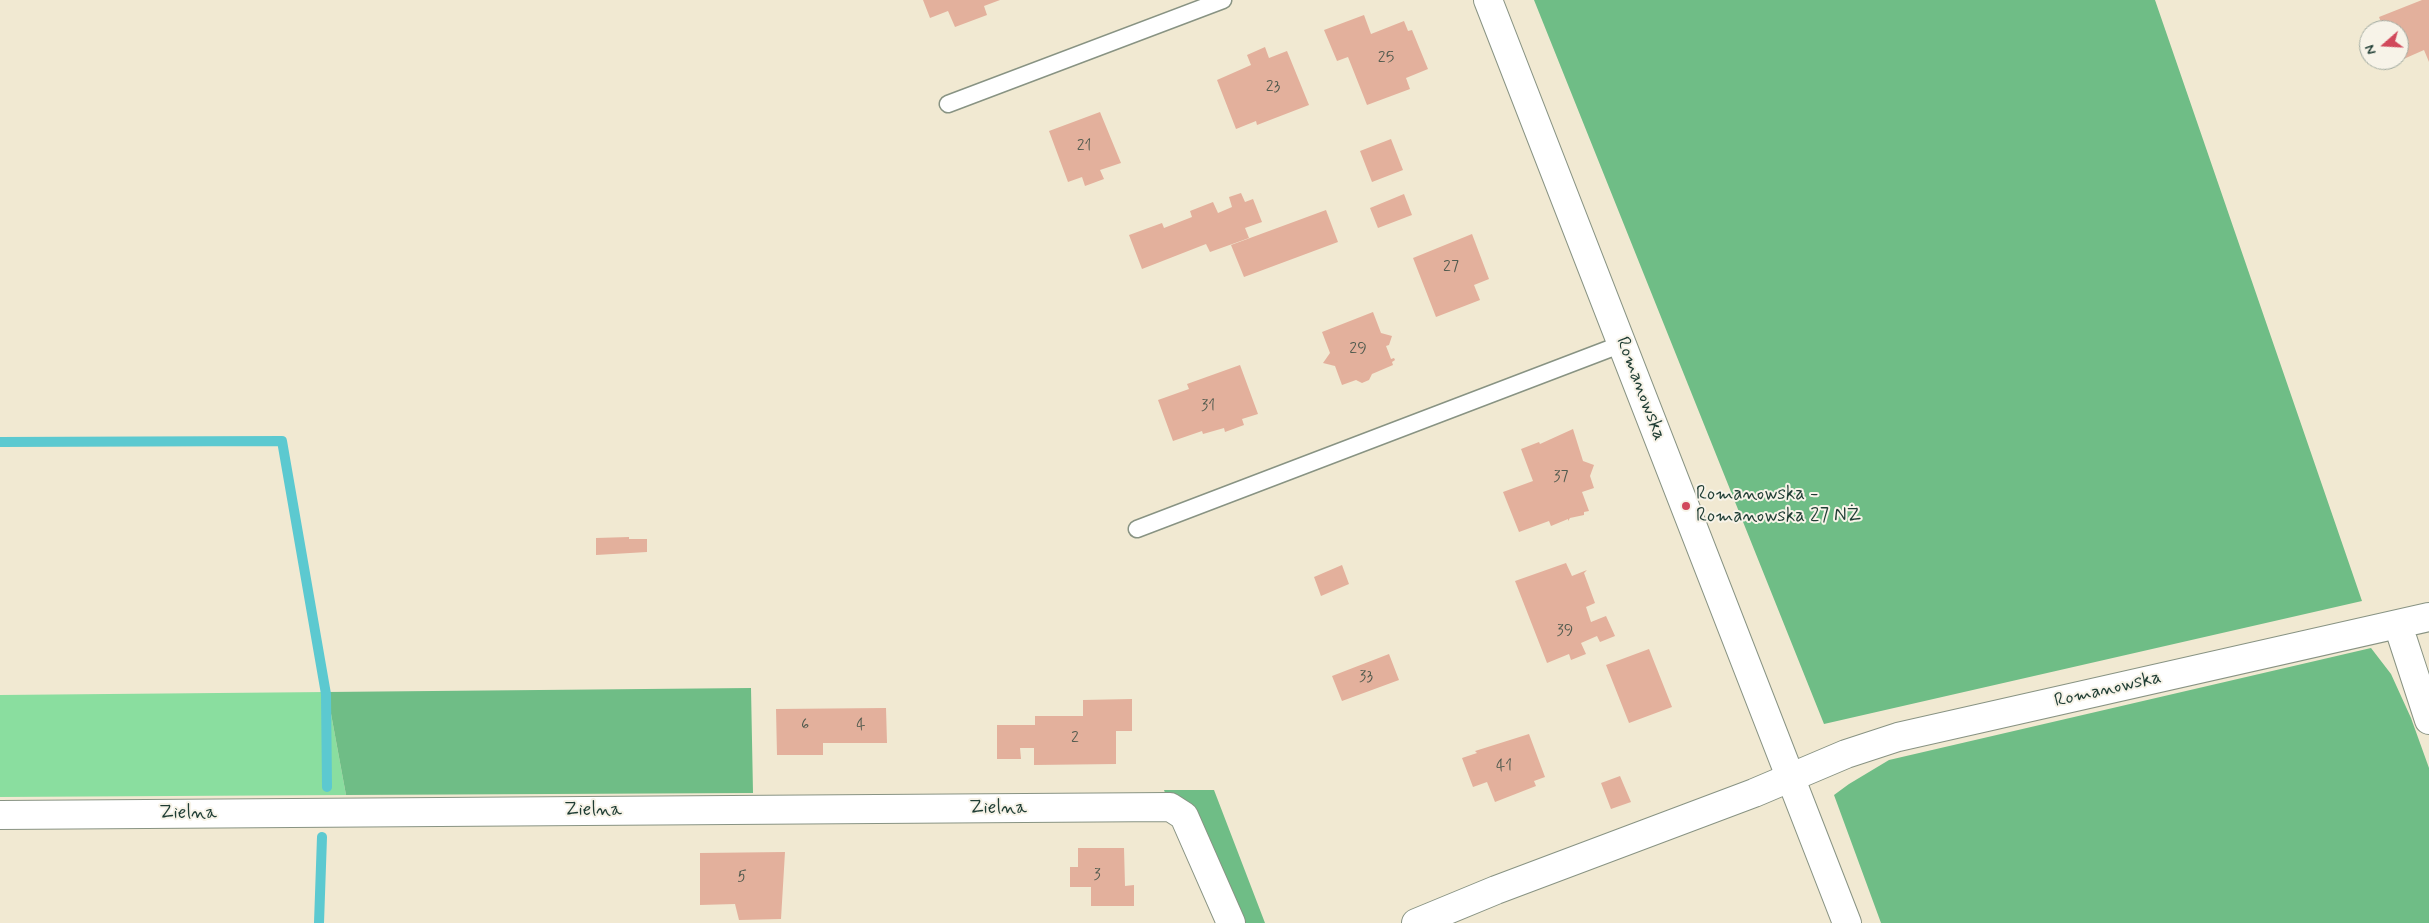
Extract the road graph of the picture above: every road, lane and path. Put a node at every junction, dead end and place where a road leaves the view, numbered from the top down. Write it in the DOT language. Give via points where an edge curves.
graph roads {
  1 [pos="1223,0"];
  2 [pos="1488,0"];
  3 [pos="948,104"];
  4 [pos="1622,344"];
  5 [pos="1138,529"];
  6 [pos="2429,617"];
  7 [pos="2398,624"];
  8 [pos="2429,720"];
  9 [pos="1791,779"];
  10 [pos="0,815"];
  11 [pos="1231,923"];
  12 [pos="1416,923"];
  13 [pos="1848,923"];
  1 -- 3 [label="lane"];
  2 -- 4 [label="street, Romanowska"];
  4 -- 5 [label="lane"];
  4 -- 9 [label="street, Romanowska"];
  6 -- 7 [label="street, Romanowska"];
  7 -- 8 [label="street"];
  7 -- 9 [label="street, Romanowska" via="1898,737 1846,754"];
  9 -- 12 [label="street"];
  9 -- 13 [label="street, Romanowska"];
  10 -- 11 [label="street, Zielna" via="1170,807 1184,816"];
}
